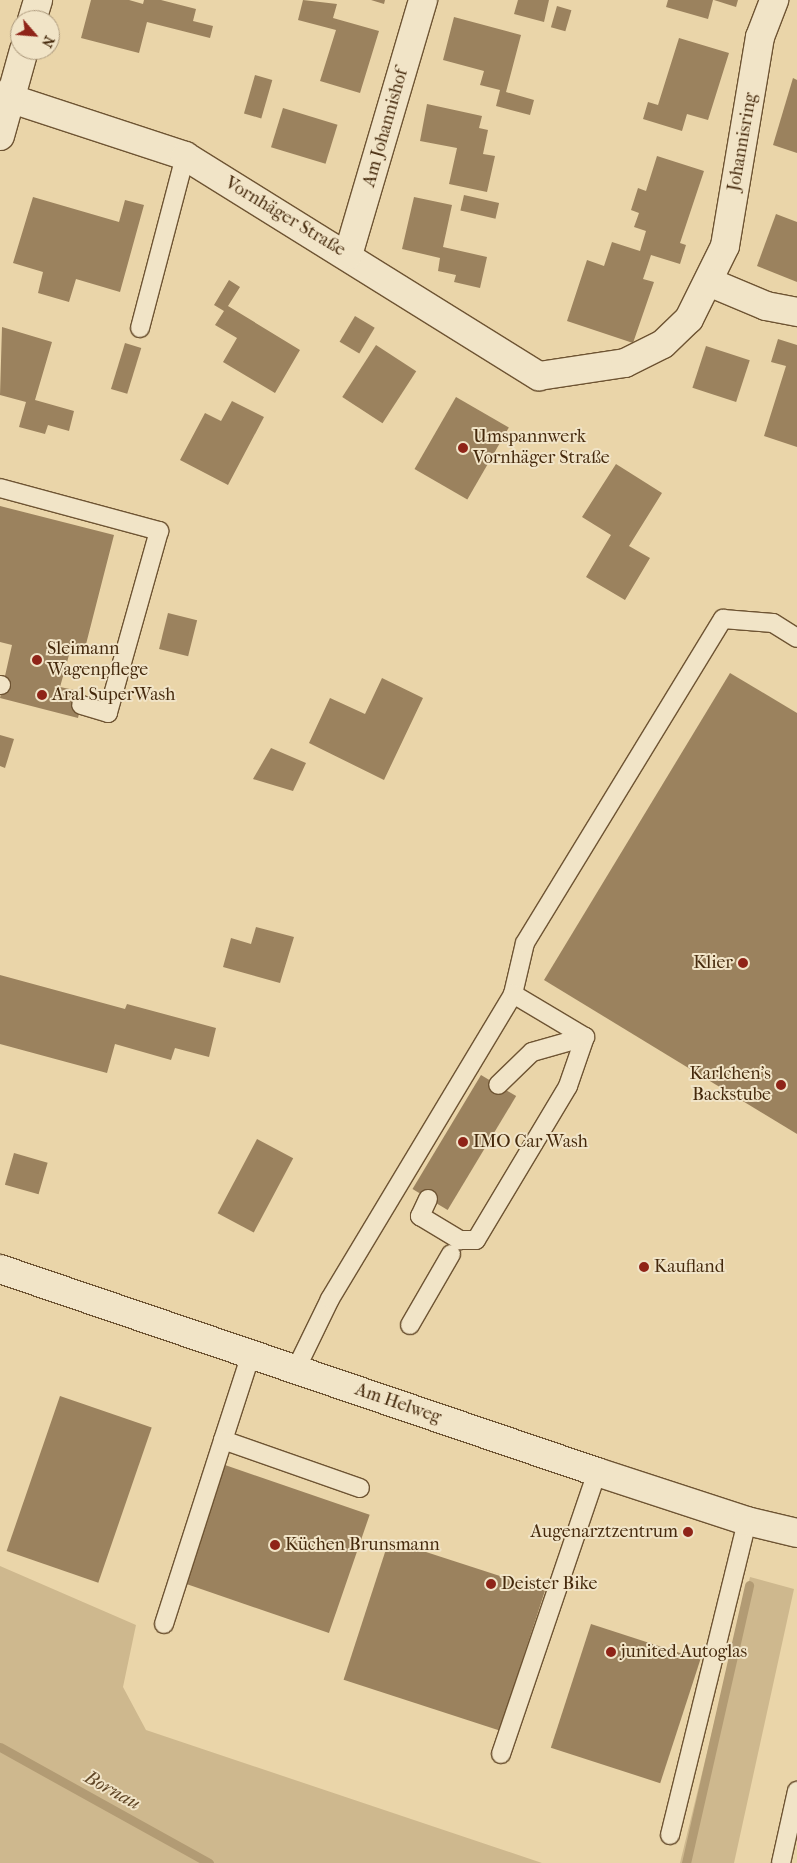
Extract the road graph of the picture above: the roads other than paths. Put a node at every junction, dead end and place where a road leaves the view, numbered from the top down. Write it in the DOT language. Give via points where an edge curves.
graph roads {
  1 [pos="423,0"];
  2 [pos="774,0"];
  3 [pos="20,60"];
  4 [pos="5,97"];
  5 [pos="0,136"];
  6 [pos="186,156"];
  7 [pos="348,255"];
  8 [pos="709,282"];
  9 [pos="797,312"];
  10 [pos="140,328"];
  11 [pos="539,376"];
  12 [pos="0,488"];
  13 [pos="797,638"];
  14 [pos="81,705"];
  15 [pos="513,994"];
  16 [pos="585,1037"];
  17 [pos="498,1086"];
  18 [pos="428,1199"];
  19 [pos="451,1254"];
  20 [pos="0,1269"];
  21 [pos="410,1325"];
  22 [pos="251,1354"];
  23 [pos="296,1369"];
  24 [pos="223,1440"];
  25 [pos="597,1472"];
  26 [pos="360,1488"];
  27 [pos="747,1521"];
  28 [pos="797,1533"];
  29 [pos="164,1624"];
  30 [pos="502,1754"];
  31 [pos="797,1791"];
  32 [pos="670,1835"];
  33 [pos="781,1863"];
  1 -- 7 [label="street, Am Johannishof"];
  2 -- 8 [label="street, Johannisring" via="760,37 724,246"];
  3 -- 4 [label="street"];
  4 -- 5 [label="street"];
  4 -- 6 [label="street, Vornhäger Straße"];
  6 -- 7 [label="street, Vornhäger Straße"];
  6 -- 10 [label="lane"];
  7 -- 11 [label="street, Vornhäger Straße"];
  8 -- 9 [label="street" via="766,306"];
  8 -- 11 [label="street, Johannisring" via="689,319 663,344 625,363"];
  12 -- 14 [label="lane" via="159,531 108,713"];
  13 -- 15 [label="lane" via="773,623 723,619 525,943"];
  15 -- 16 [label="lane"];
  15 -- 23 [label="lane" via="330,1300"];
  16 -- 17 [label="lane" via="532,1052"];
  16 -- 18 [label="lane" via="568,1086 476,1240 460,1240 420,1216"];
  19 -- 21 [label="lane"];
  20 -- 22 [label="street, Am Helweg"];
  22 -- 23 [label="street, Am Helweg"];
  22 -- 24 [label="lane"];
  23 -- 25 [label="street, Am Helweg"];
  24 -- 26 [label="lane"];
  24 -- 29 [label="lane"];
  25 -- 27 [label="street, Am Helweg"];
  25 -- 30 [label="lane"];
  27 -- 28 [label="street, Am Helweg"];
  27 -- 32 [label="lane"];
  31 -- 33 [label="lane"];
}
